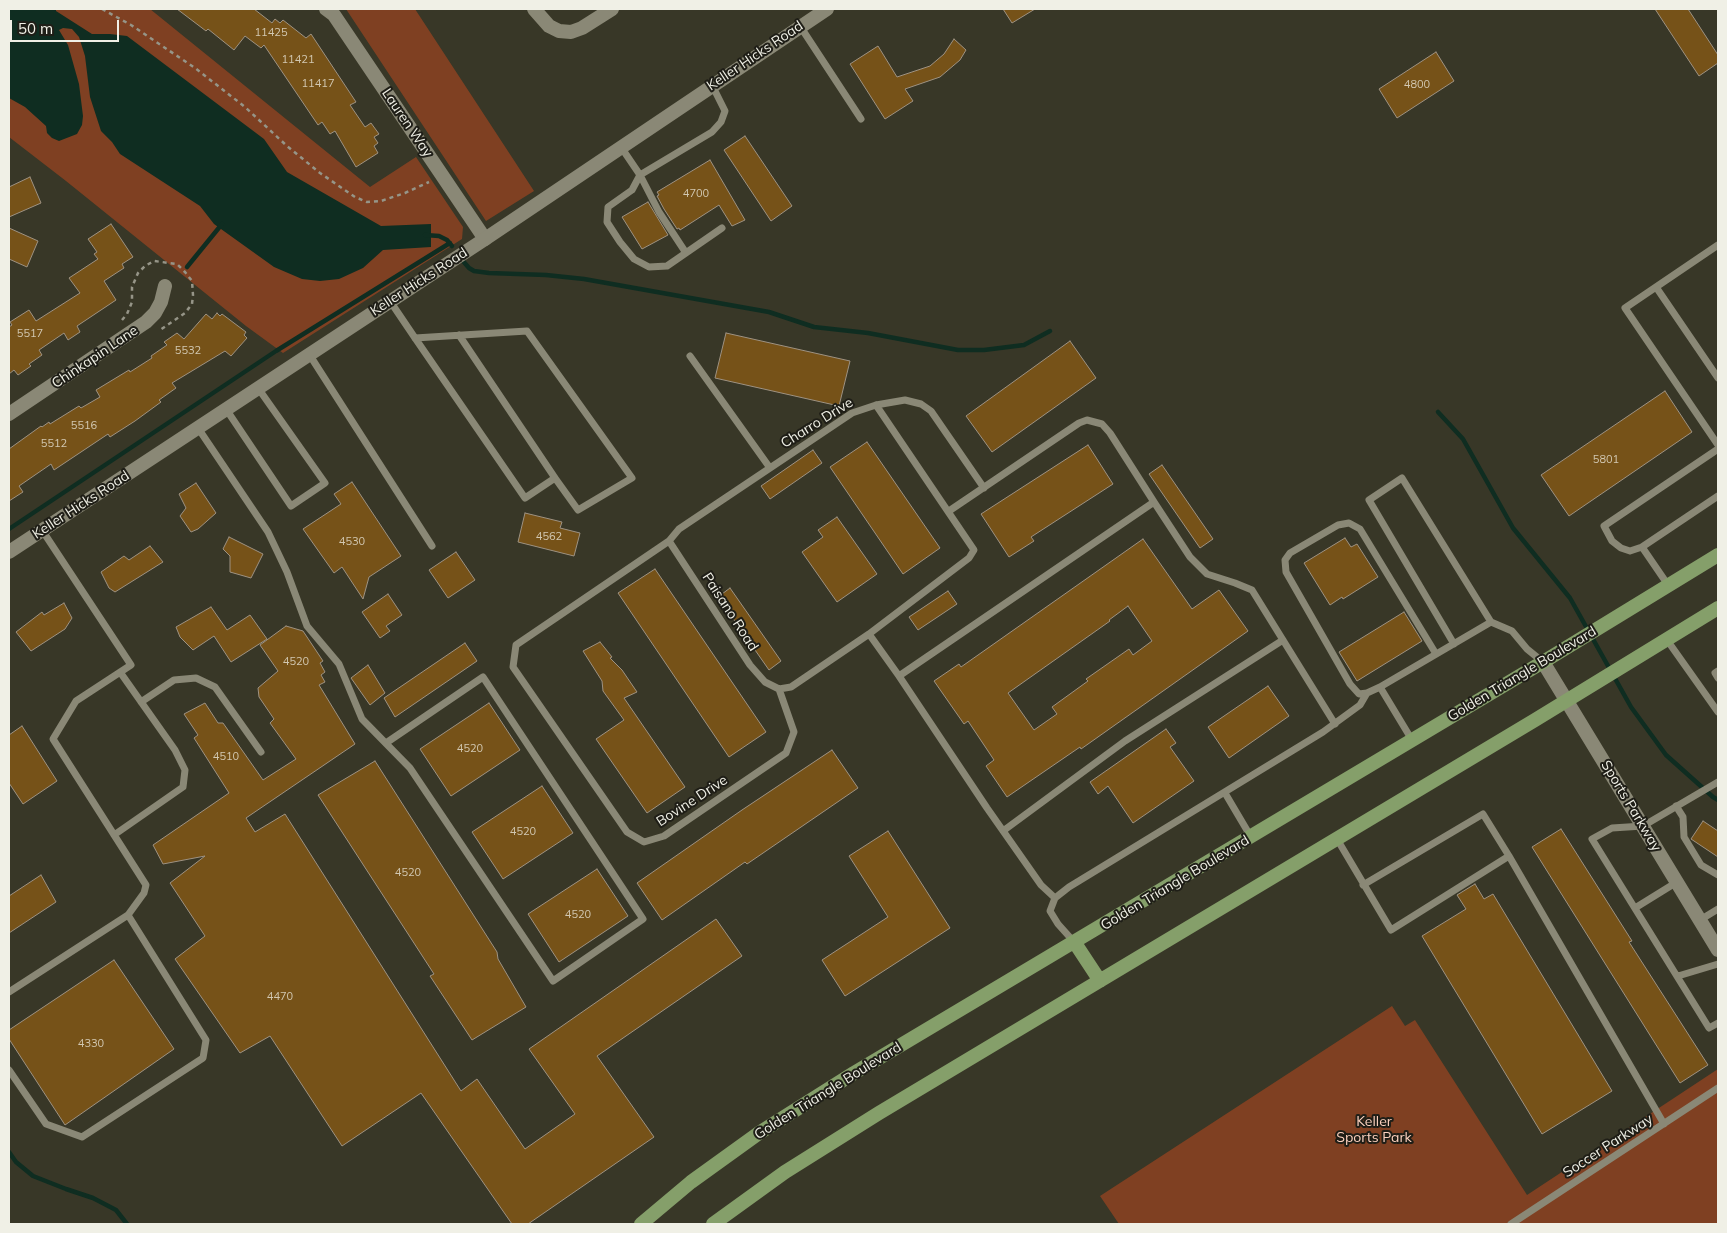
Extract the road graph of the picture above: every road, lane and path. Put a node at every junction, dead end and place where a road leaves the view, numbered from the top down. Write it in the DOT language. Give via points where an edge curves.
graph roads {
  1 [pos="102,9"];
  2 [pos="326,9"];
  3 [pos="534,9"];
  4 [pos="612,9"];
  5 [pos="827,9"];
  6 [pos="800,26"];
  7 [pos="712,85"];
  8 [pos="861,119"];
  9 [pos="620,147"];
  10 [pos="441,174"];
  11 [pos="640,175"];
  12 [pos="722,228"];
  13 [pos="484,239"];
  14 [pos="1718,245"];
  15 [pos="686,252"];
  16 [pos="165,286"];
  17 [pos="1656,287"];
  18 [pos="390,301"];
  19 [pos="459,335"];
  20 [pos="415,338"];
  21 [pos="309,354"];
  22 [pos="690,356"];
  23 [pos="1718,378"];
  24 [pos="258,388"];
  25 [pos="876,405"];
  26 [pos="226,409"];
  27 [pos="9,414"];
  28 [pos="198,428"];
  29 [pos="1718,445"];
  30 [pos="1718,449"];
  31 [pos="770,468"];
  32 [pos="555,478"];
  33 [pos="984,488"];
  34 [pos="1718,496"];
  35 [pos="1154,502"];
  36 [pos="949,511"];
  37 [pos="42,530"];
  38 [pos="668,541"];
  39 [pos="432,546"];
  40 [pos="1642,548"];
  41 [pos="9,552"];
  42 [pos="1718,555"];
  43 [pos="1668,586"];
  44 [pos="1718,608"];
  45 [pos="1491,622"];
  46 [pos="869,634"];
  47 [pos="1283,640"];
  48 [pos="1667,640"];
  49 [pos="1454,644"];
  50 [pos="1436,654"];
  51 [pos="1543,662"];
  52 [pos="1718,671"];
  53 [pos="120,672"];
  54 [pos="899,676"];
  55 [pos="1718,678"];
  56 [pos="1380,687"];
  57 [pos="779,689"];
  58 [pos="1367,693"];
  59 [pos="1567,701"];
  60 [pos="141,702"];
  61 [pos="1718,712"];
  62 [pos="1335,724"];
  63 [pos="1412,740"];
  64 [pos="386,743"];
  65 [pos="261,752"];
  66 [pos="1718,782"];
  67 [pos="1225,793"];
  68 [pos="1676,806"];
  69 [pos="1643,826"];
  70 [pos="1003,831"];
  71 [pos="114,835"];
  72 [pos="1251,837"];
  73 [pos="1337,839"];
  74 [pos="1509,856"];
  75 [pos="1718,875"];
  76 [pos="1677,882"];
  77 [pos="1364,885"];
  78 [pos="1056,898"];
  79 [pos="1635,908"];
  80 [pos="1718,909"];
  81 [pos="128,915"];
  82 [pos="1700,920"];
  83 [pos="1075,943"];
  84 [pos="1718,950"];
  85 [pos="1718,964"];
  86 [pos="1678,976"];
  87 [pos="1100,981"];
  88 [pos="9,992"];
  89 [pos="1718,1023"];
  90 [pos="9,1070"];
  91 [pos="1718,1088"];
  92 [pos="1664,1124"];
  93 [pos="641,1224"];
  94 [pos="712,1224"];
  95 [pos="1511,1224"];
  1 -- 10 [label="path" via="131,24 195,68 320,173 356,197 367,202 388,199 424,185"];
  2 -- 10 [label="street, Lauren Way" via="334,15"];
  3 -- 4 [label="street" via="549,26 572,32"];
  5 -- 6 [label="street, Keller Hicks Road"];
  6 -- 7 [label="street, Keller Hicks Road"];
  6 -- 8 [label="lane"];
  7 -- 9 [label="street, Keller Hicks Road"];
  7 -- 11 [label="lane" via="725,111 721,122 712,132"];
  9 -- 11 [label="lane"];
  9 -- 13 [label="street, Keller Hicks Road"];
  10 -- 13 [label="street, Lauren Way"];
  11 -- 15 [label="lane" via="659,212"];
  11 -- 15 [label="lane" via="632,190 608,206 607,222 634,259 649,267 667,266"];
  12 -- 15 [label="lane"];
  13 -- 18 [label="street, Keller Hicks Road"];
  14 -- 17 [label="lane"];
  16 -- 27 [label="street, Chinkapin Lane" via="161,302 146,322"];
  17 -- 23 [label="lane"];
  17 -- 29 [label="lane" via="1626,308"];
  18 -- 20 [label="lane"];
  18 -- 21 [label="street, Keller Hicks Road"];
  19 -- 20 [label="lane"];
  19 -- 32 [label="lane"];
  19 -- 32 [label="lane" via="528,331 632,478 578,510"];
  20 -- 32 [label="lane" via="525,498"];
  21 -- 24 [label="street, Keller Hicks Road"];
  21 -- 39 [label="lane"];
  22 -- 31 [label="lane"];
  24 -- 26 [label="street, Keller Hicks Road"];
  24 -- 26 [label="lane" via="325,483 291,506"];
  25 -- 31 [label="lane, Charro Drive" via="852,412"];
  25 -- 33 [label="lane" via="905,400 931,411"];
  25 -- 36 [label="lane, Charro Drive"];
  26 -- 28 [label="street, Keller Hicks Road"];
  28 -- 37 [label="street, Keller Hicks Road"];
  28 -- 64 [label="lane" via="268,532 307,626 339,664 362,719"];
  30 -- 40 [label="lane" via="1604,526 1612,541 1621,548 1630,551"];
  31 -- 38 [label="lane, Charro Drive" via="679,529"];
  33 -- 35 [label="lane" via="1079,423 1093,421 1102,424 1110,433"];
  33 -- 36 [label="lane"];
  34 -- 40 [label="lane"];
  35 -- 47 [label="lane" via="1190,556 1207,574 1252,590"];
  35 -- 54 [label="lane"];
  36 -- 46 [label="lane" via="974,550"];
  37 -- 41 [label="street, Keller Hicks Road"];
  37 -- 53 [label="lane" via="132,664"];
  38 -- 57 [label="lane, Paisano Road" via="750,665 764,682"];
  38 -- 57 [label="lane, Bovine Drive" via="516,644 513,667 627,832 644,842 664,836 786,752 794,732"];
  40 -- 43 [label="lane"];
  42 -- 43 [label="main road, Golden Triangle Boulevard"];
  43 -- 51 [label="main road, Golden Triangle Boulevard"];
  44 -- 48 [label="main road"];
  45 -- 49 [label="lane"];
  45 -- 49 [label="lane" via="1402,478 1369,500"];
  45 -- 51 [label="lane" via="1512,631"];
  46 -- 54 [label="lane"];
  46 -- 57 [label="lane" via="791,687"];
  47 -- 62 [label="lane"];
  47 -- 70 [label="lane" via="1126,741"];
  48 -- 59 [label="main road"];
  48 -- 61 [label="lane"];
  49 -- 50 [label="lane"];
  50 -- 56 [label="lane"];
  50 -- 58 [label="lane" via="1360,529 1349,523 1338,525 1290,553 1285,560 1286,572 1350,684 1359,694"];
  51 -- 59 [label="street, Sports Parkway"];
  51 -- 63 [label="main road, Golden Triangle Boulevard"];
  52 -- 55 [label="lane" via="1715,673"];
  53 -- 60 [label="lane"];
  53 -- 71 [label="lane" via="76,701 53,739"];
  54 -- 70 [label="lane"];
  56 -- 58 [label="lane"];
  56 -- 63 [label="lane"];
  58 -- 62 [label="lane" via="1360,705"];
  59 -- 69 [label="street, Sports Parkway"];
  59 -- 73 [label="main road"];
  60 -- 65 [label="lane" via="174,680 196,678 215,687"];
  60 -- 71 [label="lane" via="185,770 183,787"];
  62 -- 67 [label="lane"];
  63 -- 72 [label="main road, Golden Triangle Boulevard"];
  64 -- 64 [label="lane" via="410,768 553,981 644,919 483,677"];
  66 -- 68 [label="lane"];
  67 -- 72 [label="lane"];
  67 -- 78 [label="lane"];
  68 -- 69 [label="lane"];
  68 -- 75 [label="lane" via="1683,817 1684,837 1702,865"];
  69 -- 76 [label="street, Sports Parkway"];
  69 -- 79 [label="lane" via="1612,828 1592,839"];
  70 -- 78 [label="lane" via="1042,885"];
  71 -- 81 [label="lane" via="146,885"];
  72 -- 83 [label="main road, Golden Triangle Boulevard"];
  73 -- 77 [label="lane"];
  73 -- 87 [label="main road"];
  74 -- 77 [label="lane" via="1483,814"];
  74 -- 77 [label="lane" via="1391,930"];
  74 -- 92 [label="lane"];
  76 -- 79 [label="lane"];
  76 -- 82 [label="street, Sports Parkway"];
  78 -- 83 [label="lane" via="1050,910"];
  79 -- 86 [label="lane"];
  80 -- 82 [label="lane"];
  81 -- 88 [label="lane"];
  81 -- 90 [label="lane" via="206,1040 203,1058 82,1137 46,1124"];
  82 -- 84 [label="street, Sports Parkway"];
  83 -- 87 [label="main road"];
  83 -- 93 [label="main road, Golden Triangle Boulevard" via="759,1133"];
  85 -- 86 [label="lane"];
  86 -- 89 [label="lane" via="1709,1028"];
  87 -- 94 [label="main road" via="784,1172"];
  91 -- 92 [label="lane, Soccer Parkway"];
  92 -- 95 [label="lane, Soccer Parkway"];
}
